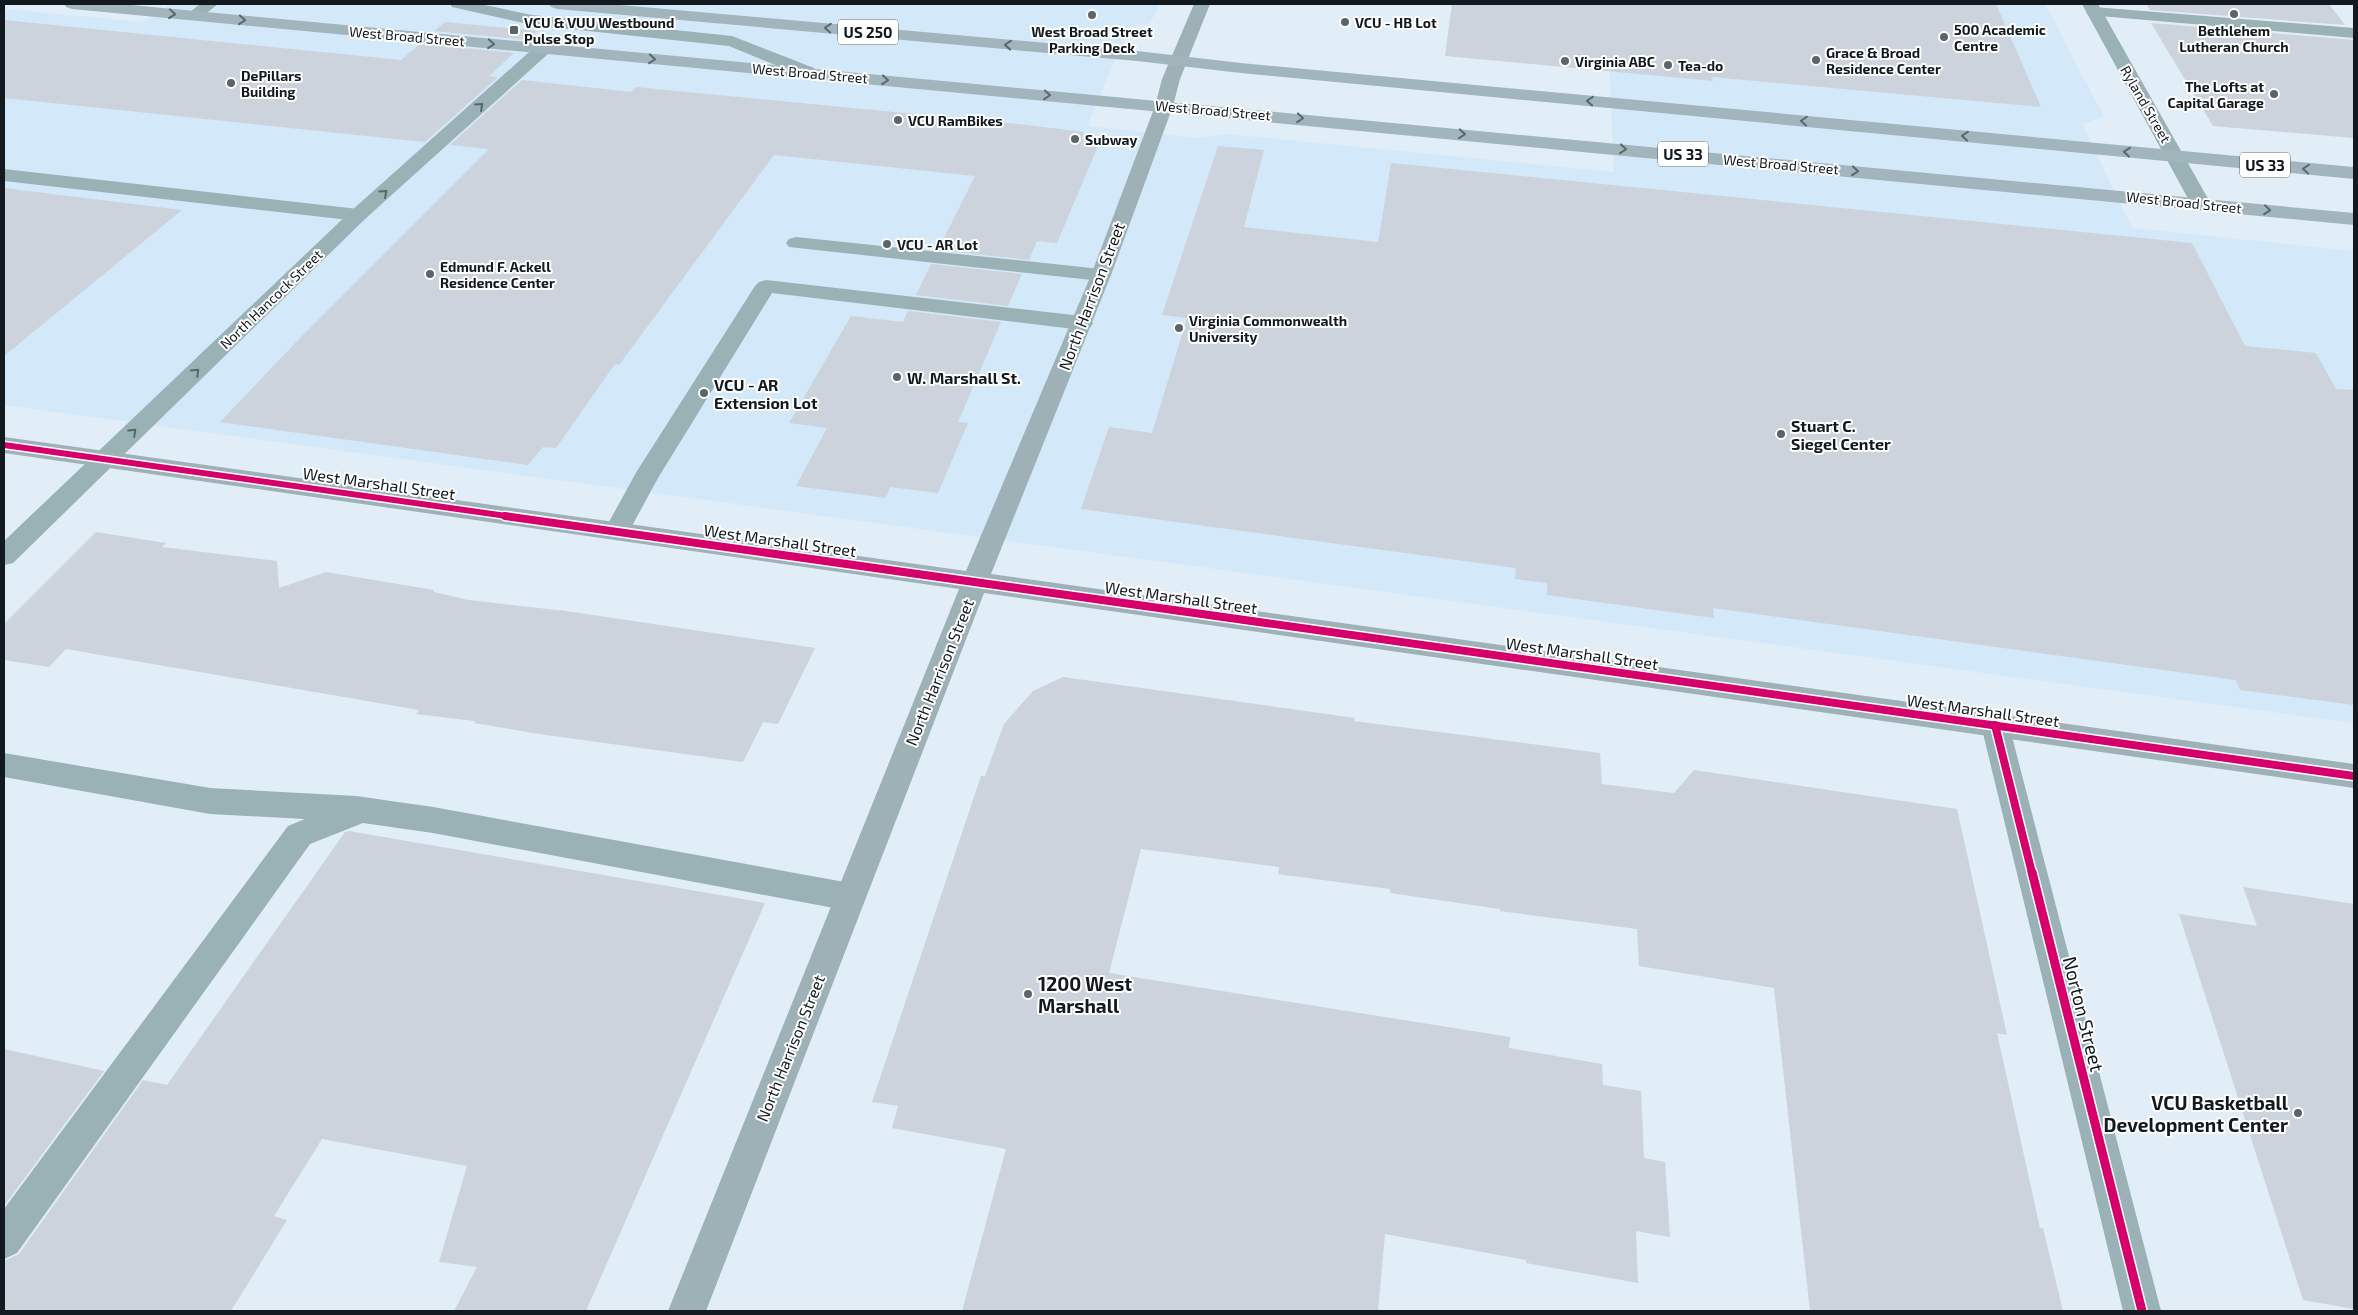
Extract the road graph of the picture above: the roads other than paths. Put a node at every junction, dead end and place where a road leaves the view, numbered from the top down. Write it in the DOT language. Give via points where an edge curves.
graph roads {
  1 [pos="72,4"];
  2 [pos="210,4"];
  3 [pos="458,4"];
  4 [pos="557,4"];
  5 [pos="1202,4"];
  6 [pos="2092,8"];
  7 [pos="193,16"];
  8 [pos="2354,33"];
  9 [pos="542,48"];
  10 [pos="1178,62"];
  11 [pos="808,72"];
  12 [pos="1164,106"];
  13 [pos="2176,156"];
  14 [pos="2354,173"];
  15 [pos="4,175"];
  16 [pos="2201,204"];
  17 [pos="358,215"];
  18 [pos="2354,219"];
  19 [pos="796,243"];
  20 [pos="1102,276"];
  21 [pos="1082,323"];
  22 [pos="4,445"];
  23 [pos="106,459"];
  24 [pos="617,531"];
  25 [pos="4,556"];
  26 [pos="975,581"];
  27 [pos="1994,725"];
  28 [pos="4,765"];
  29 [pos="2354,776"];
  30 [pos="362,810"];
  31 [pos="850,897"];
  32 [pos="4,1240"];
  33 [pos="687,1311"];
  34 [pos="2142,1311"];
  1 -- 7 [label="main road, West Broad Street, one-way"];
  2 -- 7 [label="street"];
  3 -- 11 [label="street" via="532,20 732,41"];
  10 -- 4 [label="main road, US 250, one-way"];
  5 -- 10 [label="street, North Harrison Street"];
  6 -- 8 [label="street"];
  6 -- 13 [label="street, Ryland Street"];
  7 -- 9 [label="main road, West Broad Street, one-way"];
  9 -- 11 [label="main road, West Broad Street, one-way"];
  17 -- 9 [label="street, North Hancock Street, one-way"];
  10 -- 12 [label="street, North Harrison Street"];
  13 -- 10 [label="main road, US 33, one-way"];
  11 -- 12 [label="main road, West Broad Street, one-way"];
  12 -- 16 [label="main road, West Broad Street / US 33, one-way"];
  12 -- 20 [label="street, North Harrison Street"];
  14 -- 13 [label="main road, US 33, one-way"];
  13 -- 16 [label="street, Ryland Street"];
  15 -- 17 [label="street"];
  16 -- 18 [label="main road, West Broad Street / US 33, one-way"];
  23 -- 17 [label="street, North Hancock Street, one-way"];
  19 -- 20 [label="street"];
  20 -- 21 [label="street, North Harrison Street"];
  21 -- 24 [label="street" via="766,286 646,477"];
  21 -- 26 [label="street, North Harrison Street"];
  22 -- 23 [label="street, West Marshall Street"];
  23 -- 24 [label="street, West Marshall Street"];
  23 -- 25 [label="street, North Hancock Street"];
  24 -- 26 [label="street, West Marshall Street"];
  26 -- 27 [label="street, West Marshall Street"];
  26 -- 31 [label="street, North Harrison Street"];
  27 -- 29 [label="street, West Marshall Street"];
  27 -- 34 [label="street, Norton Street"];
  28 -- 30 [label="street" via="210,801"];
  30 -- 31 [label="street" via="433,820"];
  30 -- 32 [label="street" via="299,835"];
  31 -- 33 [label="street, North Harrison Street"];
}
